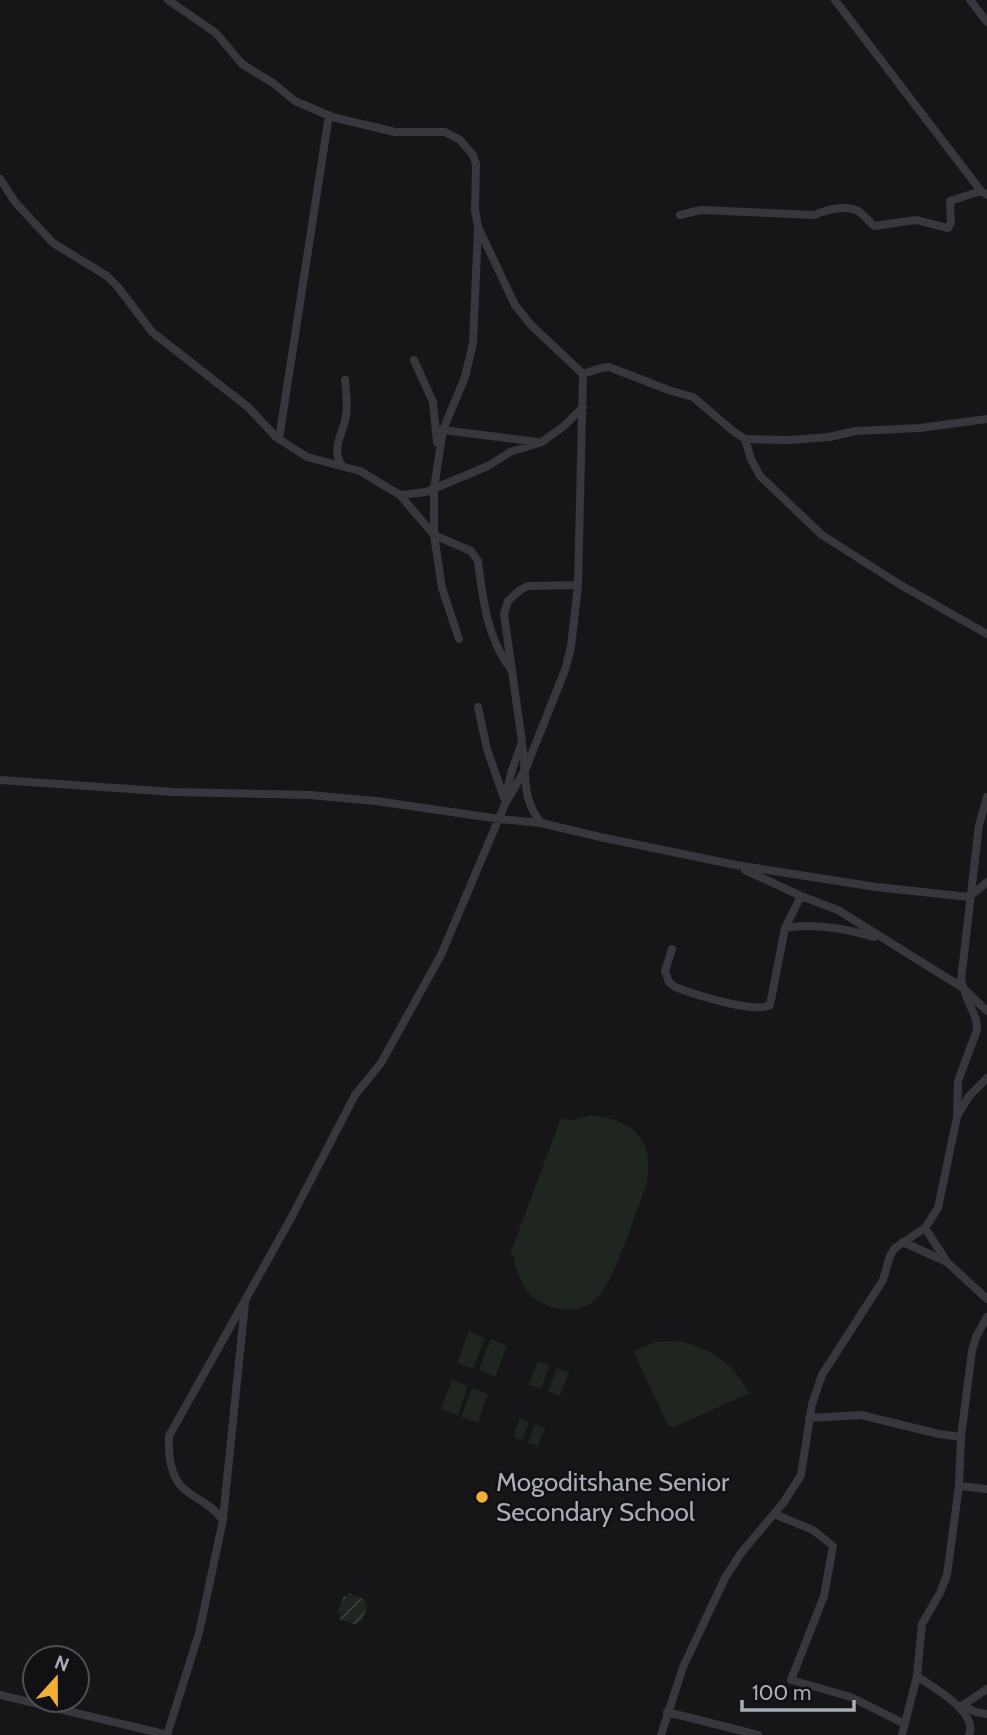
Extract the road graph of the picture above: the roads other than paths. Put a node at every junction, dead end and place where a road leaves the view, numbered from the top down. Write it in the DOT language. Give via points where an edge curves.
graph roads {
  1 [pos="168,0"];
  2 [pos="835,0"];
  3 [pos="970,0"];
  4 [pos="987,22"];
  5 [pos="329,115"];
  6 [pos="0,179"];
  7 [pos="984,193"];
  8 [pos="680,215"];
  9 [pos="478,227"];
  10 [pos="414,360"];
  11 [pos="583,374"];
  12 [pos="345,380"];
  13 [pos="583,407"];
  14 [pos="987,419"];
  15 [pos="443,430"];
  16 [pos="279,439"];
  17 [pos="746,439"];
  18 [pos="542,442"];
  19 [pos="438,455"];
  20 [pos="342,466"];
  21 [pos="434,488"];
  22 [pos="400,495"];
  23 [pos="434,535"];
  24 [pos="579,585"];
  25 [pos="987,634"];
  26 [pos="459,639"];
  27 [pos="512,671"];
  28 [pos="478,707"];
  29 [pos="522,743"];
  30 [pos="526,768"];
  31 [pos="0,780"];
  32 [pos="987,797"];
  33 [pos="505,802"];
  34 [pos="500,819"];
  35 [pos="541,823"];
  36 [pos="736,865"];
  37 [pos="987,883"];
  38 [pos="801,896"];
  39 [pos="970,897"];
  40 [pos="785,928"];
  41 [pos="887,941"];
  42 [pos="672,949"];
  43 [pos="963,988"];
  44 [pos="987,1011"];
  45 [pos="987,1077"];
  46 [pos="957,1117"];
  47 [pos="925,1228"];
  48 [pos="903,1242"];
  49 [pos="947,1262"];
  50 [pos="246,1296"];
  51 [pos="987,1299"];
  52 [pos="987,1317"];
  53 [pos="809,1418"];
  54 [pos="961,1437"];
  55 [pos="959,1486"];
  56 [pos="987,1489"];
  57 [pos="774,1514"];
  58 [pos="223,1519"];
  59 [pos="916,1676"];
  60 [pos="987,1689"];
  61 [pos="0,1695"];
  62 [pos="962,1706"];
  63 [pos="667,1712"];
  64 [pos="987,1714"];
  65 [pos="905,1724"];
  66 [pos="168,1735"];
  67 [pos="661,1735"];
  68 [pos="758,1735"];
  69 [pos="902,1735"];
  70 [pos="969,1735"];
  1 -- 5 [label="street" via="216,33 242,64 295,101"];
  2 -- 7 [label="street"];
  3 -- 4 [label="street"];
  5 -- 9 [label="street" via="395,132 445,132 460,140 476,164"];
  5 -- 16 [label="street"];
  6 -- 16 [label="street" via="53,243 107,276 152,332 248,407"];
  7 -- 8 [label="street" via="950,201 948,228 916,220 874,226 850,209 814,215 701,210"];
  9 -- 11 [label="street" via="519,311"];
  9 -- 15 [label="street" via="473,344"];
  10 -- 19 [label="street" via="433,402"];
  11 -- 13 [label="street"];
  11 -- 17 [label="street" via="609,368 693,397"];
  12 -- 20 [label="street" via="346,419 337,454"];
  13 -- 18 [label="street"];
  13 -- 24 [label="street"];
  14 -- 17 [label="street" via="829,437"];
  15 -- 18 [label="street"];
  15 -- 19 [label="street"];
  16 -- 20 [label="street" via="307,457"];
  17 -- 25 [label="street" via="760,475 822,535"];
  18 -- 21 [label="street"];
  19 -- 21 [label="street"];
  20 -- 22 [label="street" via="360,471"];
  21 -- 22 [label="street"];
  21 -- 23 [label="street"];
  22 -- 23 [label="street"];
  23 -- 26 [label="street" via="442,588"];
  23 -- 27 [label="street" via="478,558 486,620"];
  24 -- 27 [label="street" via="527,586 508,601 504,622"];
  24 -- 30 [label="street" via="569,659"];
  27 -- 29 [label="street"];
  28 -- 33 [label="street"];
  29 -- 30 [label="street"];
  29 -- 33 [label="street"];
  30 -- 33 [label="street"];
  30 -- 35 [label="street" via="525,794"];
  31 -- 34 [label="street" via="347,798"];
  32 -- 39 [label="street"];
  33 -- 34 [label="street"];
  34 -- 35 [label="street"];
  34 -- 50 [label="street" via="441,955 381,1063 355,1096"];
  35 -- 36 [label="street"];
  36 -- 38 [label="street"];
  36 -- 39 [label="street"];
  37 -- 39 [label="street"];
  38 -- 40 [label="street"];
  38 -- 41 [label="street" via="838,910"];
  39 -- 43 [label="street"];
  40 -- 41 [label="street" via="860,933"];
  40 -- 42 [label="street" via="772,1002 762,1009 675,987 665,971"];
  41 -- 43 [label="street"];
  43 -- 44 [label="street"];
  43 -- 46 [label="street" via="977,1030 958,1081"];
  45 -- 46 [label="street"];
  46 -- 47 [label="street" via="938,1208"];
  47 -- 48 [label="street"];
  47 -- 49 [label="street"];
  48 -- 49 [label="street"];
  48 -- 53 [label="street" via="890,1256 883,1280 822,1375"];
  49 -- 51 [label="street"];
  50 -- 58 [label="street"];
  50 -- 58 [label="street" via="169,1436 171,1465 183,1488"];
  52 -- 54 [label="street" via="973,1344"];
  53 -- 54 [label="street" via="861,1415"];
  53 -- 57 [label="street" via="801,1475"];
  54 -- 55 [label="street"];
  55 -- 56 [label="street"];
  55 -- 59 [label="street" via="947,1575 922,1624"];
  57 -- 63 [label="street" via="725,1578"];
  57 -- 65 [label="street" via="817,1532 833,1546 824,1596 791,1680 851,1697"];
  58 -- 66 [label="street" via="199,1633"];
  59 -- 62 [label="street"];
  59 -- 65 [label="street"];
  60 -- 62 [label="street"];
  61 -- 66 [label="street"];
  62 -- 64 [label="street"];
  62 -- 70 [label="street" via="969,1720"];
  63 -- 67 [label="street"];
  63 -- 68 [label="street"];
  65 -- 69 [label="street"];
}
